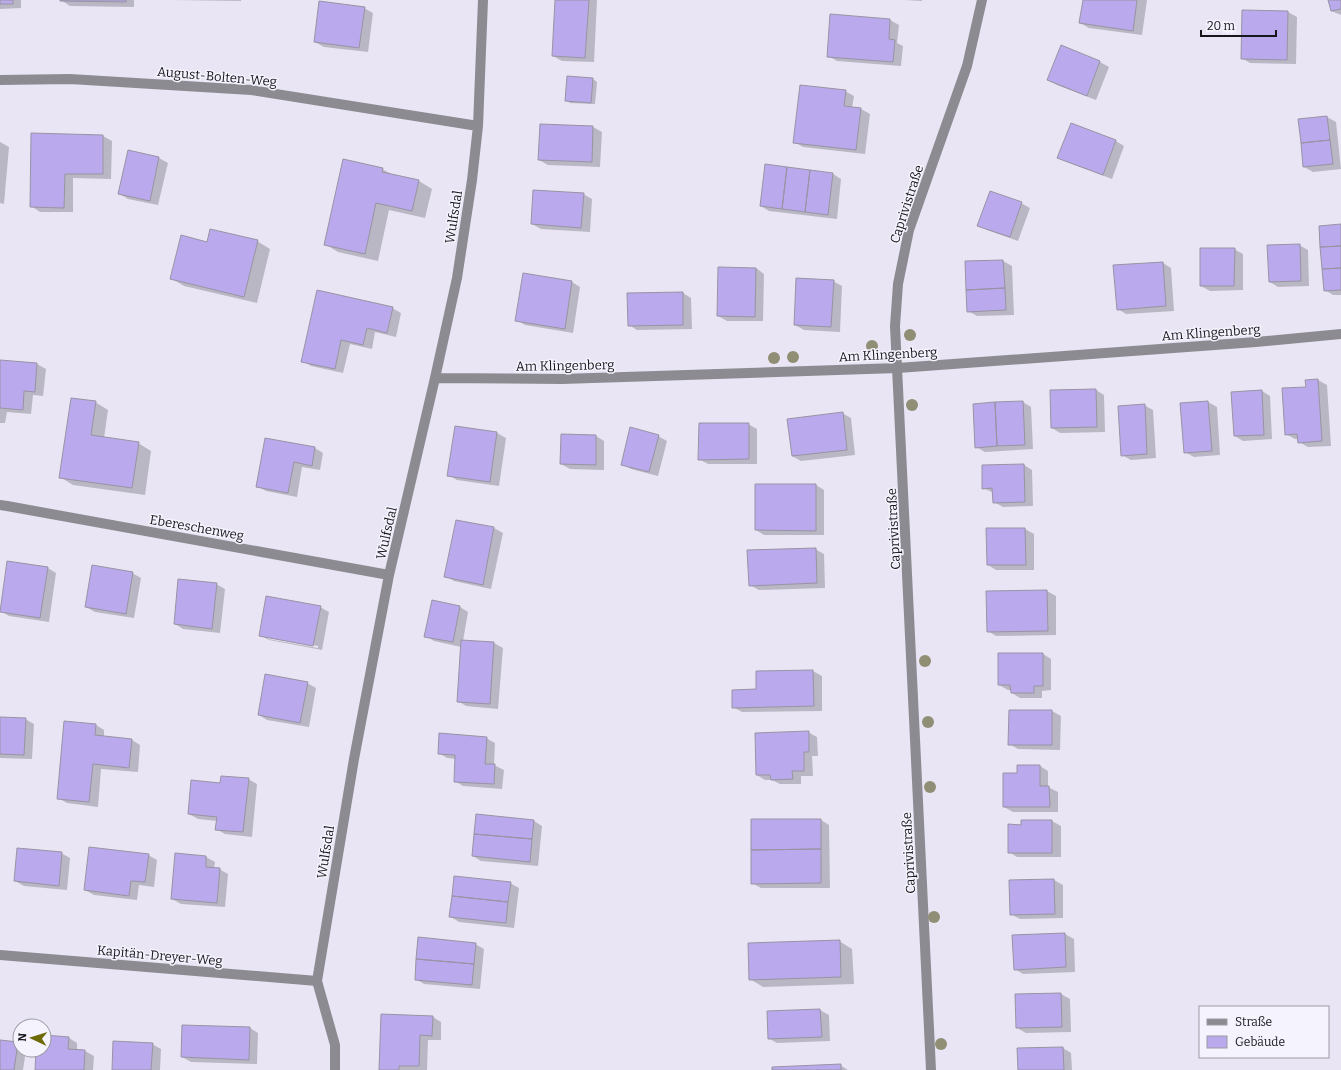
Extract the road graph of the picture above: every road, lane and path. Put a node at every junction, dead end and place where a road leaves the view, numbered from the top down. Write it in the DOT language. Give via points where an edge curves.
graph roads {
  1 [pos="483,0"];
  2 [pos="982,0"];
  3 [pos="0,80"];
  4 [pos="478,126"];
  5 [pos="1341,334"];
  6 [pos="898,368"];
  7 [pos="435,378"];
  8 [pos="0,505"];
  9 [pos="389,575"];
  10 [pos="0,955"];
  11 [pos="317,981"];
  12 [pos="335,1070"];
  13 [pos="931,1070"];
  1 -- 4 [label="street, Wulfsdal"];
  2 -- 6 [label="street, Caprivistraße" via="967,66 908,230 898,284 895,326"];
  3 -- 4 [label="street, August-Bolten-Weg" via="70,80 252,90"];
  4 -- 7 [label="street, Wulfsdal" via="457,278"];
  5 -- 6 [label="street, Am Klingenberg"];
  6 -- 7 [label="street, Am Klingenberg" via="562,379"];
  6 -- 13 [label="street, Caprivistraße"];
  7 -- 9 [label="street, Wulfsdal"];
  8 -- 9 [label="street, Ebereschenweg"];
  9 -- 11 [label="street, Wulfsdal" via="354,758"];
  10 -- 11 [label="street, Kapitän-Dreyer-Weg"];
  11 -- 12 [label="street, Wulfsdal" via="335,1045"];
}
